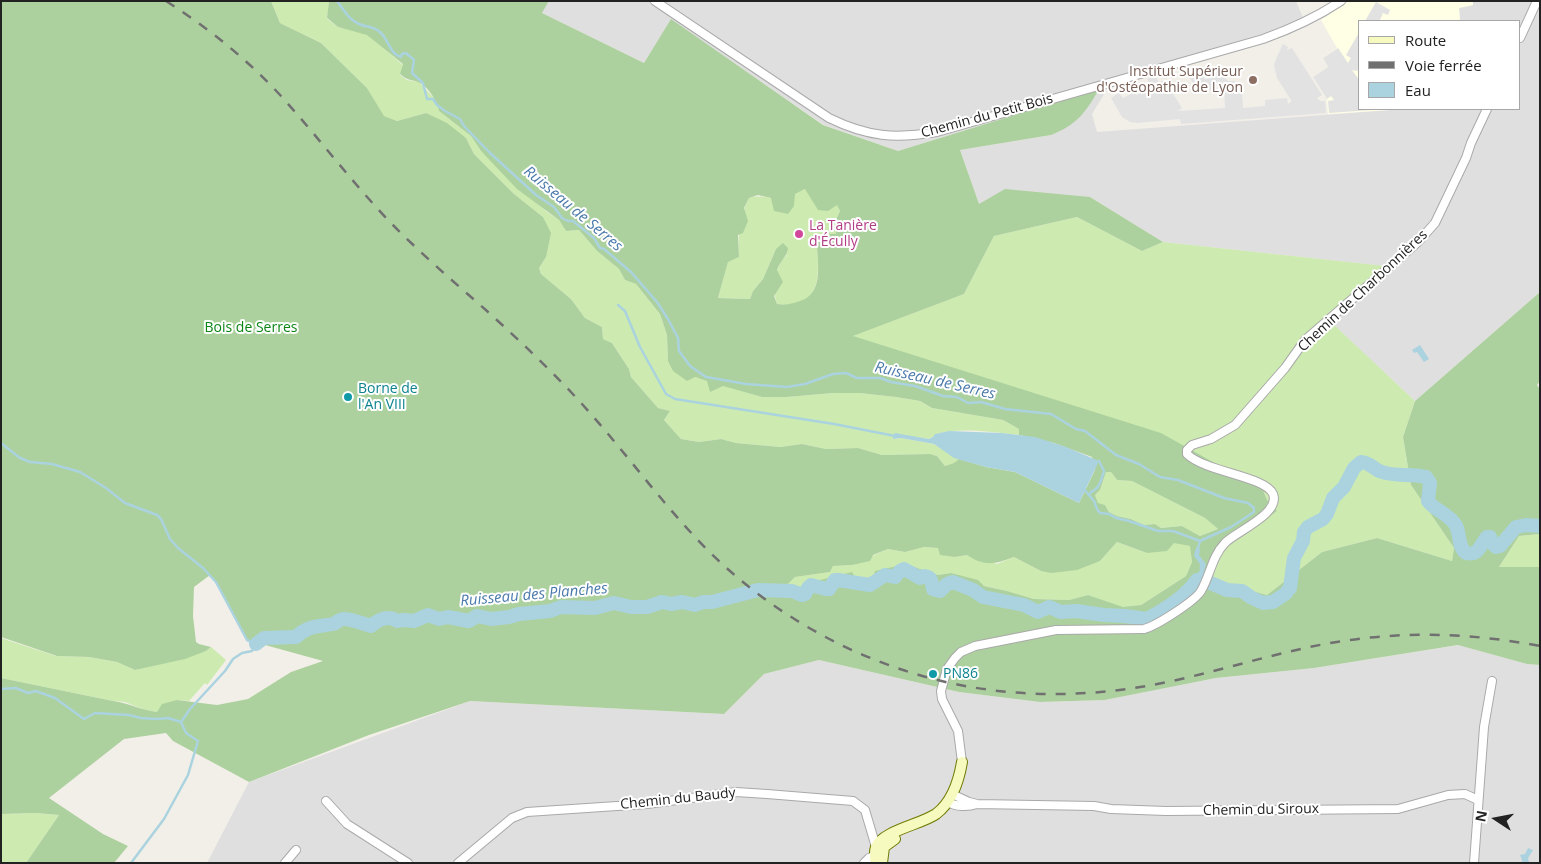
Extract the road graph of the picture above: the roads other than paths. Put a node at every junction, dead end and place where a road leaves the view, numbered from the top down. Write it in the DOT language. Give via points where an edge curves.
graph roads {
  1 [pos="655,1"];
  2 [pos="1341,1"];
  3 [pos="1537,1"];
  4 [pos="1521,36"];
  5 [pos="1487,110"];
  6 [pos="1492,681"];
  7 [pos="962,762"];
  8 [pos="950,798"];
  9 [pos="1478,800"];
  10 [pos="326,801"];
  11 [pos="296,850"];
  12 [pos="878,856"];
  13 [pos="285,863"];
  14 [pos="408,863"];
  15 [pos="458,863"];
  16 [pos="864,863"];
  17 [pos="1474,863"];
  1 -- 2 [label="street, Chemin du Petit Bois" via="829,118 865,132 895,136 938,132 1263,39 1285,32"];
  3 -- 4 [label="street"];
  5 -- 7 [label="street, Chemin de Charbonnières" via="1435,223 1418,242 1305,340 1286,368 1235,424 1187,450 1187,454 1197,462 1267,487 1274,500 1271,507 1261,518 1226,542 1196,597 1155,625 1144,629 1056,630 975,646 961,652 947,669 941,694 958,730"];
  6 -- 9 [label="street" via="1484,727"];
  7 -- 8 [label="street"];
  8 -- 9 [label="street, Chemin du Siroux" via="977,804 1166,811 1398,808 1448,794 1465,794"];
  8 -- 12 [label="street" via="938,813 890,842"];
  9 -- 17 [label="street"];
  10 -- 14 [label="street" via="347,824"];
  11 -- 13 [label="street"];
  12 -- 15 [label="street, Chemin du Baudy" via="865,810 853,801 736,792 647,804 527,812 512,818"];
  12 -- 16 [label="street"];
}
